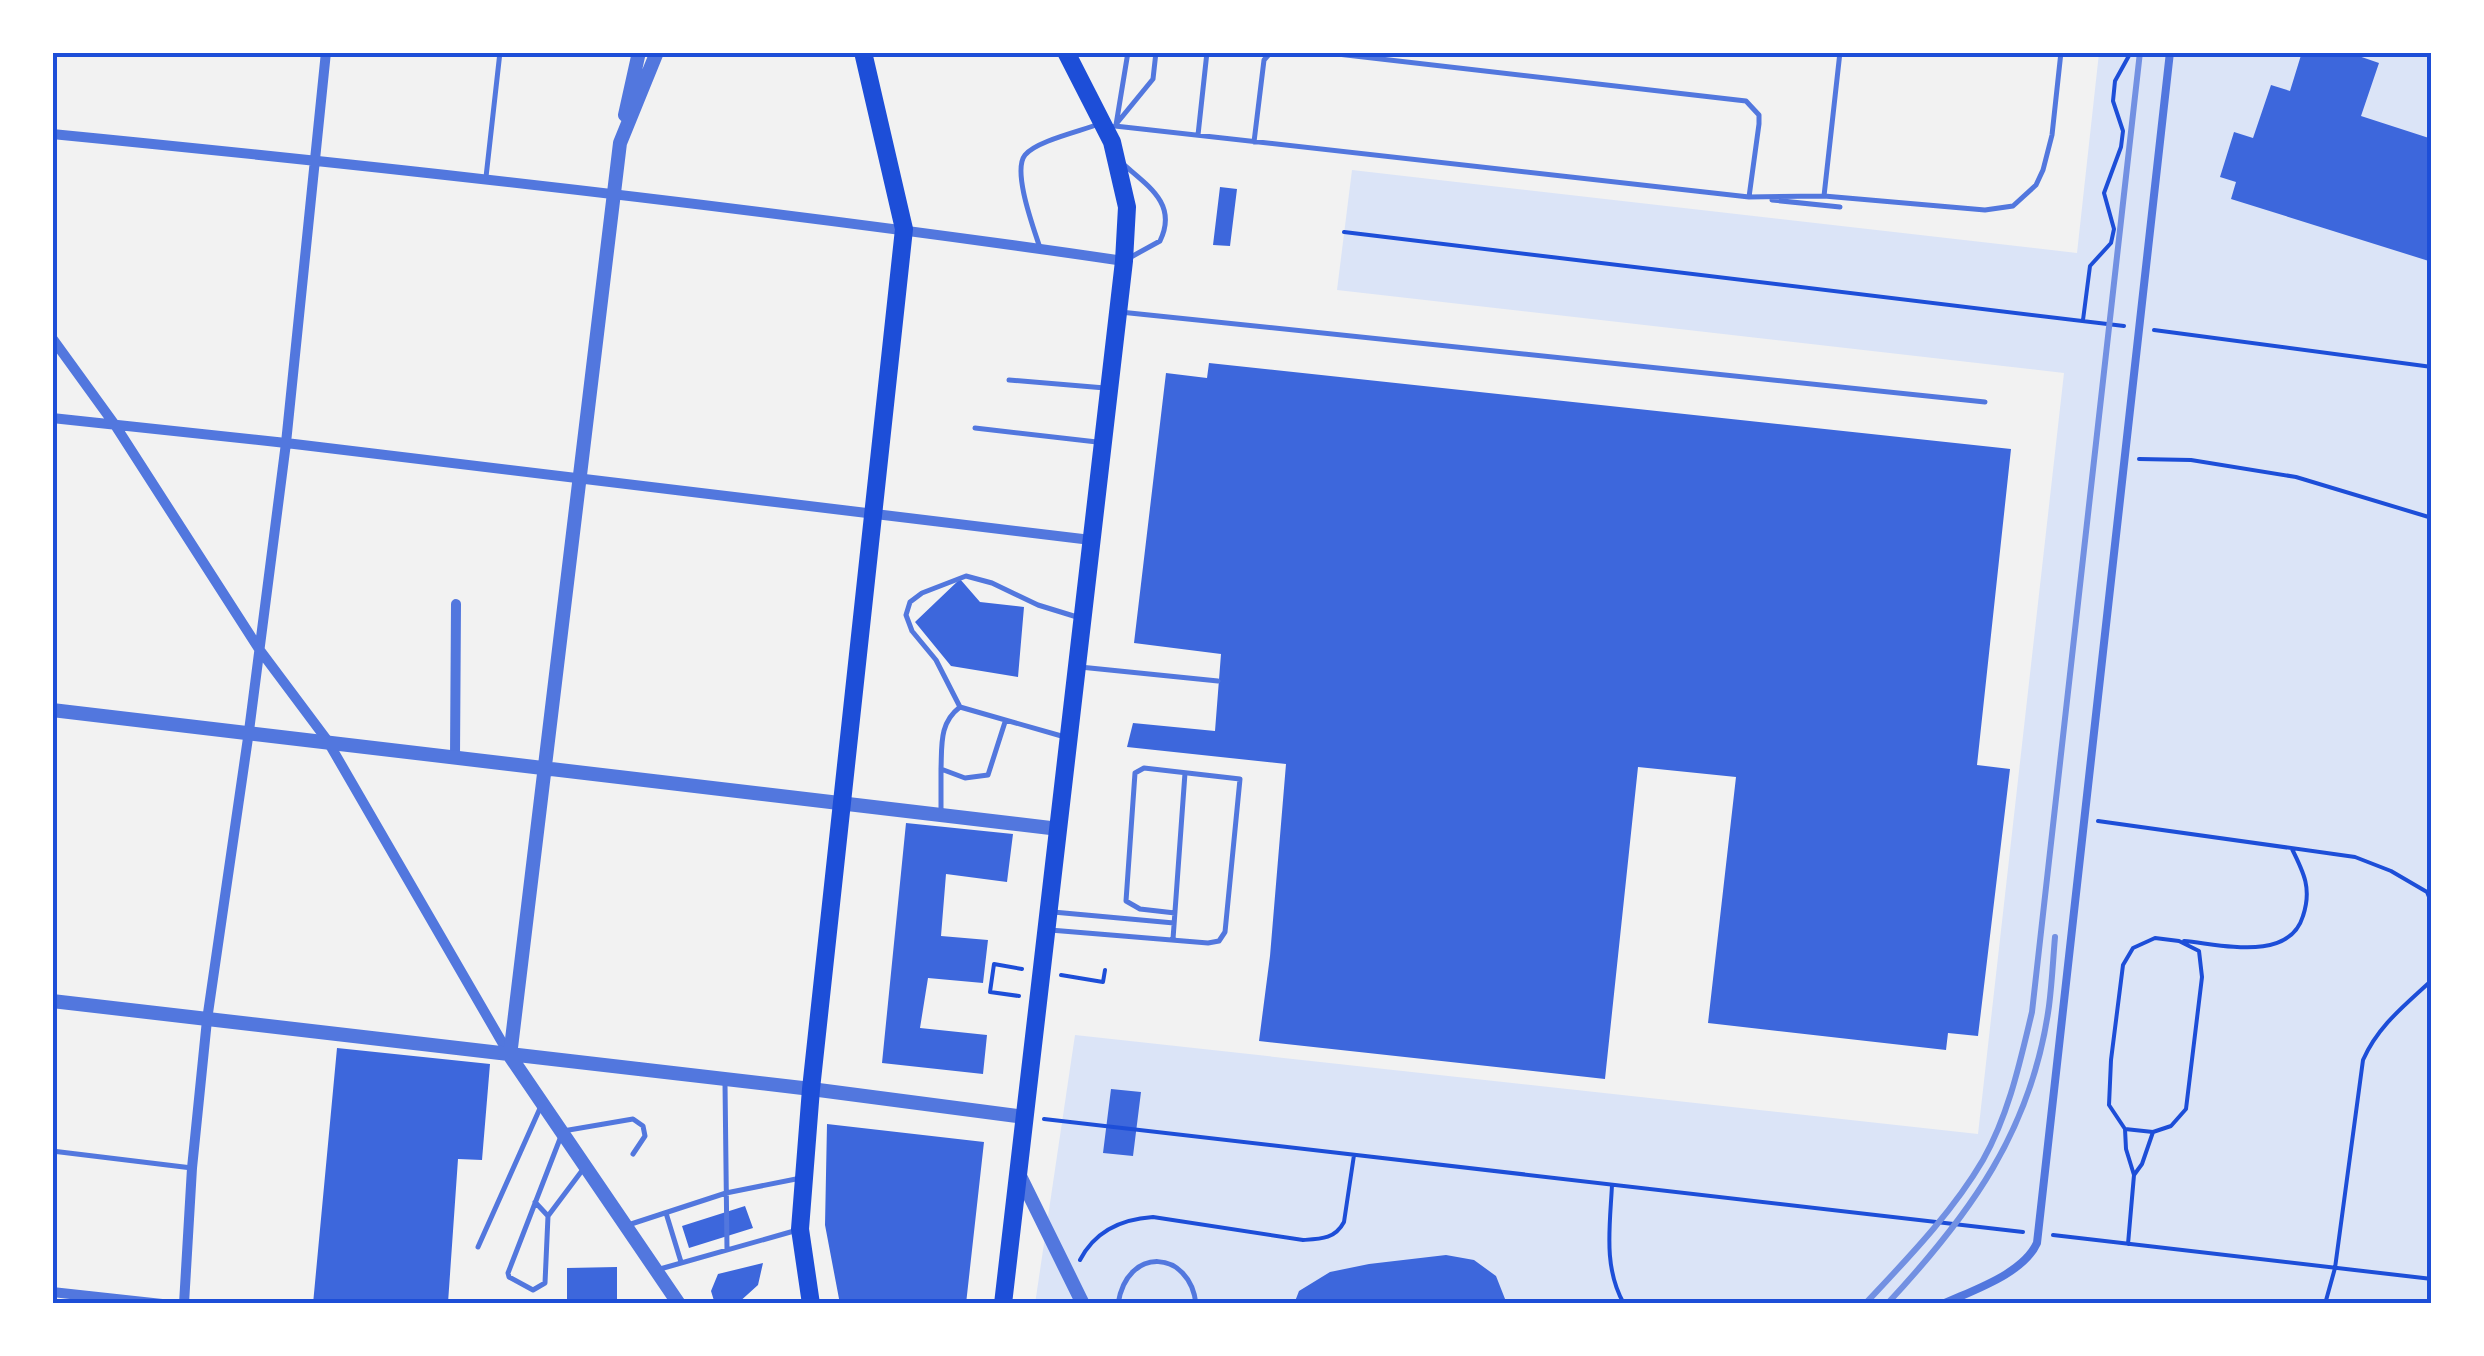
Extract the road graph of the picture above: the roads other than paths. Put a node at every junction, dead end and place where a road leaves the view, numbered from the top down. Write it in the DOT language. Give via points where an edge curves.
graph roads {
  1 [pos="326,52"];
  2 [pos="500,52"];
  3 [pos="639,52"];
  4 [pos="658,52"];
  5 [pos="863,52"];
  6 [pos="1066,52"];
  7 [pos="1128,52"];
  8 [pos="1156,52"];
  9 [pos="1207,52"];
  10 [pos="1270,52"];
  11 [pos="1320,52"];
  12 [pos="1840,52"];
  13 [pos="2061,52"];
  14 [pos="2170,52"];
  15 [pos="52,134"];
  16 [pos="1198,135"];
  17 [pos="1111,138"];
  18 [pos="620,142"];
  19 [pos="1254,142"];
  20 [pos="317,160"];
  21 [pos="486,180"];
  22 [pos="613,195"];
  23 [pos="1824,196"];
  24 [pos="1750,197"];
  25 [pos="1840,208"];
  26 [pos="904,229"];
  27 [pos="1040,248"];
  28 [pos="1124,261"];
  29 [pos="1118,312"];
  30 [pos="52,338"];
  31 [pos="1009,380"];
  32 [pos="1108,389"];
  33 [pos="1985,402"];
  34 [pos="52,418"];
  35 [pos="115,425"];
  36 [pos="976,428"];
  37 [pos="286,443"];
  38 [pos="1101,443"];
  39 [pos="579,479"];
  40 [pos="874,516"];
  41 [pos="1091,540"];
  42 [pos="456,604"];
  43 [pos="1082,618"];
  44 [pos="258,649"];
  45 [pos="1077,667"];
  46 [pos="1218,681"];
  47 [pos="960,707"];
  48 [pos="52,710"];
  49 [pos="1005,722"];
  50 [pos="249,731"];
  51 [pos="1069,738"];
  52 [pos="326,740"];
  53 [pos="455,756"];
  54 [pos="544,766"];
  55 [pos="941,769"];
  56 [pos="1185,773"];
  57 [pos="844,802"];
  58 [pos="940,813"];
  59 [pos="1059,829"];
  60 [pos="1175,913"];
  61 [pos="1048,921"];
  62 [pos="1174,924"];
  63 [pos="1173,940"];
  64 [pos="52,1001"];
  65 [pos="207,1020"];
  66 [pos="510,1056"];
  67 [pos="725,1078"];
  68 [pos="811,1089"];
  69 [pos="542,1103"];
  70 [pos="1024,1117"];
  71 [pos="564,1131"];
  72 [pos="52,1150"];
  73 [pos="633,1154"];
  74 [pos="586,1165"];
  75 [pos="192,1168"];
  76 [pos="1018,1172"];
  77 [pos="804,1178"];
  78 [pos="726,1193"];
  79 [pos="535,1202"];
  80 [pos="666,1212"];
  81 [pos="548,1216"];
  82 [pos="626,1225"];
  83 [pos="800,1229"];
  84 [pos="478,1247"];
  85 [pos="727,1250"];
  86 [pos="682,1263"];
  87 [pos="658,1270"];
  88 [pos="52,1292"];
  89 [pos="162,1304"];
  90 [pos="184,1304"];
  91 [pos="679,1304"];
  92 [pos="811,1304"];
  93 [pos="1003,1304"];
  94 [pos="1083,1304"];
  95 [pos="1118,1304"];
  96 [pos="1196,1304"];
  97 [pos="1944,1304"];
  1 -- 20 [label="street"];
  2 -- 21 [label="lane"];
  3 -- 18 [label="street"];
  4 -- 18 [label="street"];
  5 -- 26 [label="main road"];
  6 -- 17 [label="main road"];
  7 -- 17 [label="lane"];
  8 -- 17 [label="lane" via="1153,79"];
  9 -- 16 [label="lane"];
  10 -- 19 [label="lane"];
  11 -- 24 [label="lane" via="1746,100 1760,124"];
  12 -- 23 [label="lane"];
  13 -- 23 [label="lane" via="2043,170 2013,206 1985,210"];
  14 -- 97 [label="street" via="2038,1234 2032,1253 2016,1268"];
  15 -- 20 [label="street"];
  16 -- 17 [label="lane"];
  16 -- 19 [label="lane"];
  17 -- 27 [label="lane" via="1033,148 1022,158"];
  17 -- 28 [label="main road" via="1127,207"];
  17 -- 28 [label="lane" via="1158,194 1166,217 1160,241"];
  18 -- 22 [label="street"];
  19 -- 24 [label="lane"];
  20 -- 21 [label="street"];
  20 -- 37 [label="street"];
  21 -- 22 [label="street"];
  22 -- 26 [label="street"];
  22 -- 39 [label="street"];
  23 -- 24 [label="lane"];
  24 -- 25 [label="lane"];
  26 -- 27 [label="street"];
  26 -- 40 [label="main road"];
  27 -- 28 [label="street"];
  28 -- 29 [label="main road"];
  29 -- 32 [label="main road"];
  29 -- 33 [label="lane"];
  30 -- 35 [label="street"];
  31 -- 32 [label="lane"];
  32 -- 38 [label="main road"];
  34 -- 35 [label="street"];
  35 -- 37 [label="street"];
  35 -- 44 [label="street"];
  36 -- 38 [label="lane"];
  37 -- 39 [label="street"];
  37 -- 44 [label="street"];
  38 -- 41 [label="main road"];
  39 -- 40 [label="street"];
  39 -- 54 [label="street"];
  40 -- 41 [label="street"];
  40 -- 57 [label="main road"];
  41 -- 43 [label="main road"];
  42 -- 53 [label="street"];
  43 -- 45 [label="main road"];
  43 -- 47 [label="lane" via="966,576 922,593 906,616"];
  44 -- 50 [label="street"];
  44 -- 52 [label="street"];
  45 -- 46 [label="lane"];
  45 -- 51 [label="main road"];
  47 -- 49 [label="lane"];
  47 -- 55 [label="lane" via="943,730"];
  48 -- 50 [label="street"];
  49 -- 51 [label="lane"];
  49 -- 55 [label="lane" via="988,775 965,778"];
  50 -- 52 [label="street"];
  50 -- 65 [label="street"];
  51 -- 59 [label="main road"];
  52 -- 53 [label="street"];
  52 -- 66 [label="street"];
  53 -- 54 [label="street"];
  54 -- 57 [label="street"];
  54 -- 66 [label="street"];
  55 -- 58 [label="lane"];
  56 -- 60 [label="lane"];
  56 -- 60 [label="lane" via="1136,772 1126,893 1132,906"];
  56 -- 63 [label="lane" via="1240,780 1226,932 1208,943"];
  57 -- 58 [label="street"];
  57 -- 68 [label="main road"];
  58 -- 59 [label="street"];
  59 -- 61 [label="main road"];
  60 -- 62 [label="lane"];
  61 -- 62 [label="lane"];
  61 -- 63 [label="lane"];
  61 -- 70 [label="main road"];
  62 -- 63 [label="lane"];
  64 -- 65 [label="street"];
  65 -- 66 [label="street"];
  65 -- 75 [label="street"];
  66 -- 67 [label="street"];
  66 -- 69 [label="street"];
  67 -- 68 [label="street"];
  67 -- 78 [label="lane"];
  68 -- 70 [label="street"];
  68 -- 77 [label="main road"];
  69 -- 71 [label="street"];
  69 -- 84 [label="lane"];
  70 -- 76 [label="main road"];
  71 -- 73 [label="lane" via="633,1119 645,1136"];
  71 -- 74 [label="street"];
  71 -- 79 [label="lane"];
  72 -- 75 [label="lane"];
  74 -- 81 [label="lane"];
  74 -- 82 [label="street"];
  75 -- 90 [label="street"];
  76 -- 93 [label="main road"];
  76 -- 94 [label="street"];
  77 -- 78 [label="lane"];
  77 -- 83 [label="main road"];
  78 -- 80 [label="lane"];
  78 -- 85 [label="lane"];
  79 -- 81 [label="lane"];
  79 -- 81 [label="lane" via="508,1274 533,1290 544,1283"];
  80 -- 82 [label="lane"];
  80 -- 86 [label="lane"];
  82 -- 87 [label="street"];
  83 -- 85 [label="lane"];
  83 -- 92 [label="main road"];
  85 -- 86 [label="lane"];
  86 -- 87 [label="lane"];
  87 -- 91 [label="street"];
  88 -- 89 [label="street"];
  95 -- 96 [label="lane" via="1125,1278 1152,1262 1179,1269"];
}
